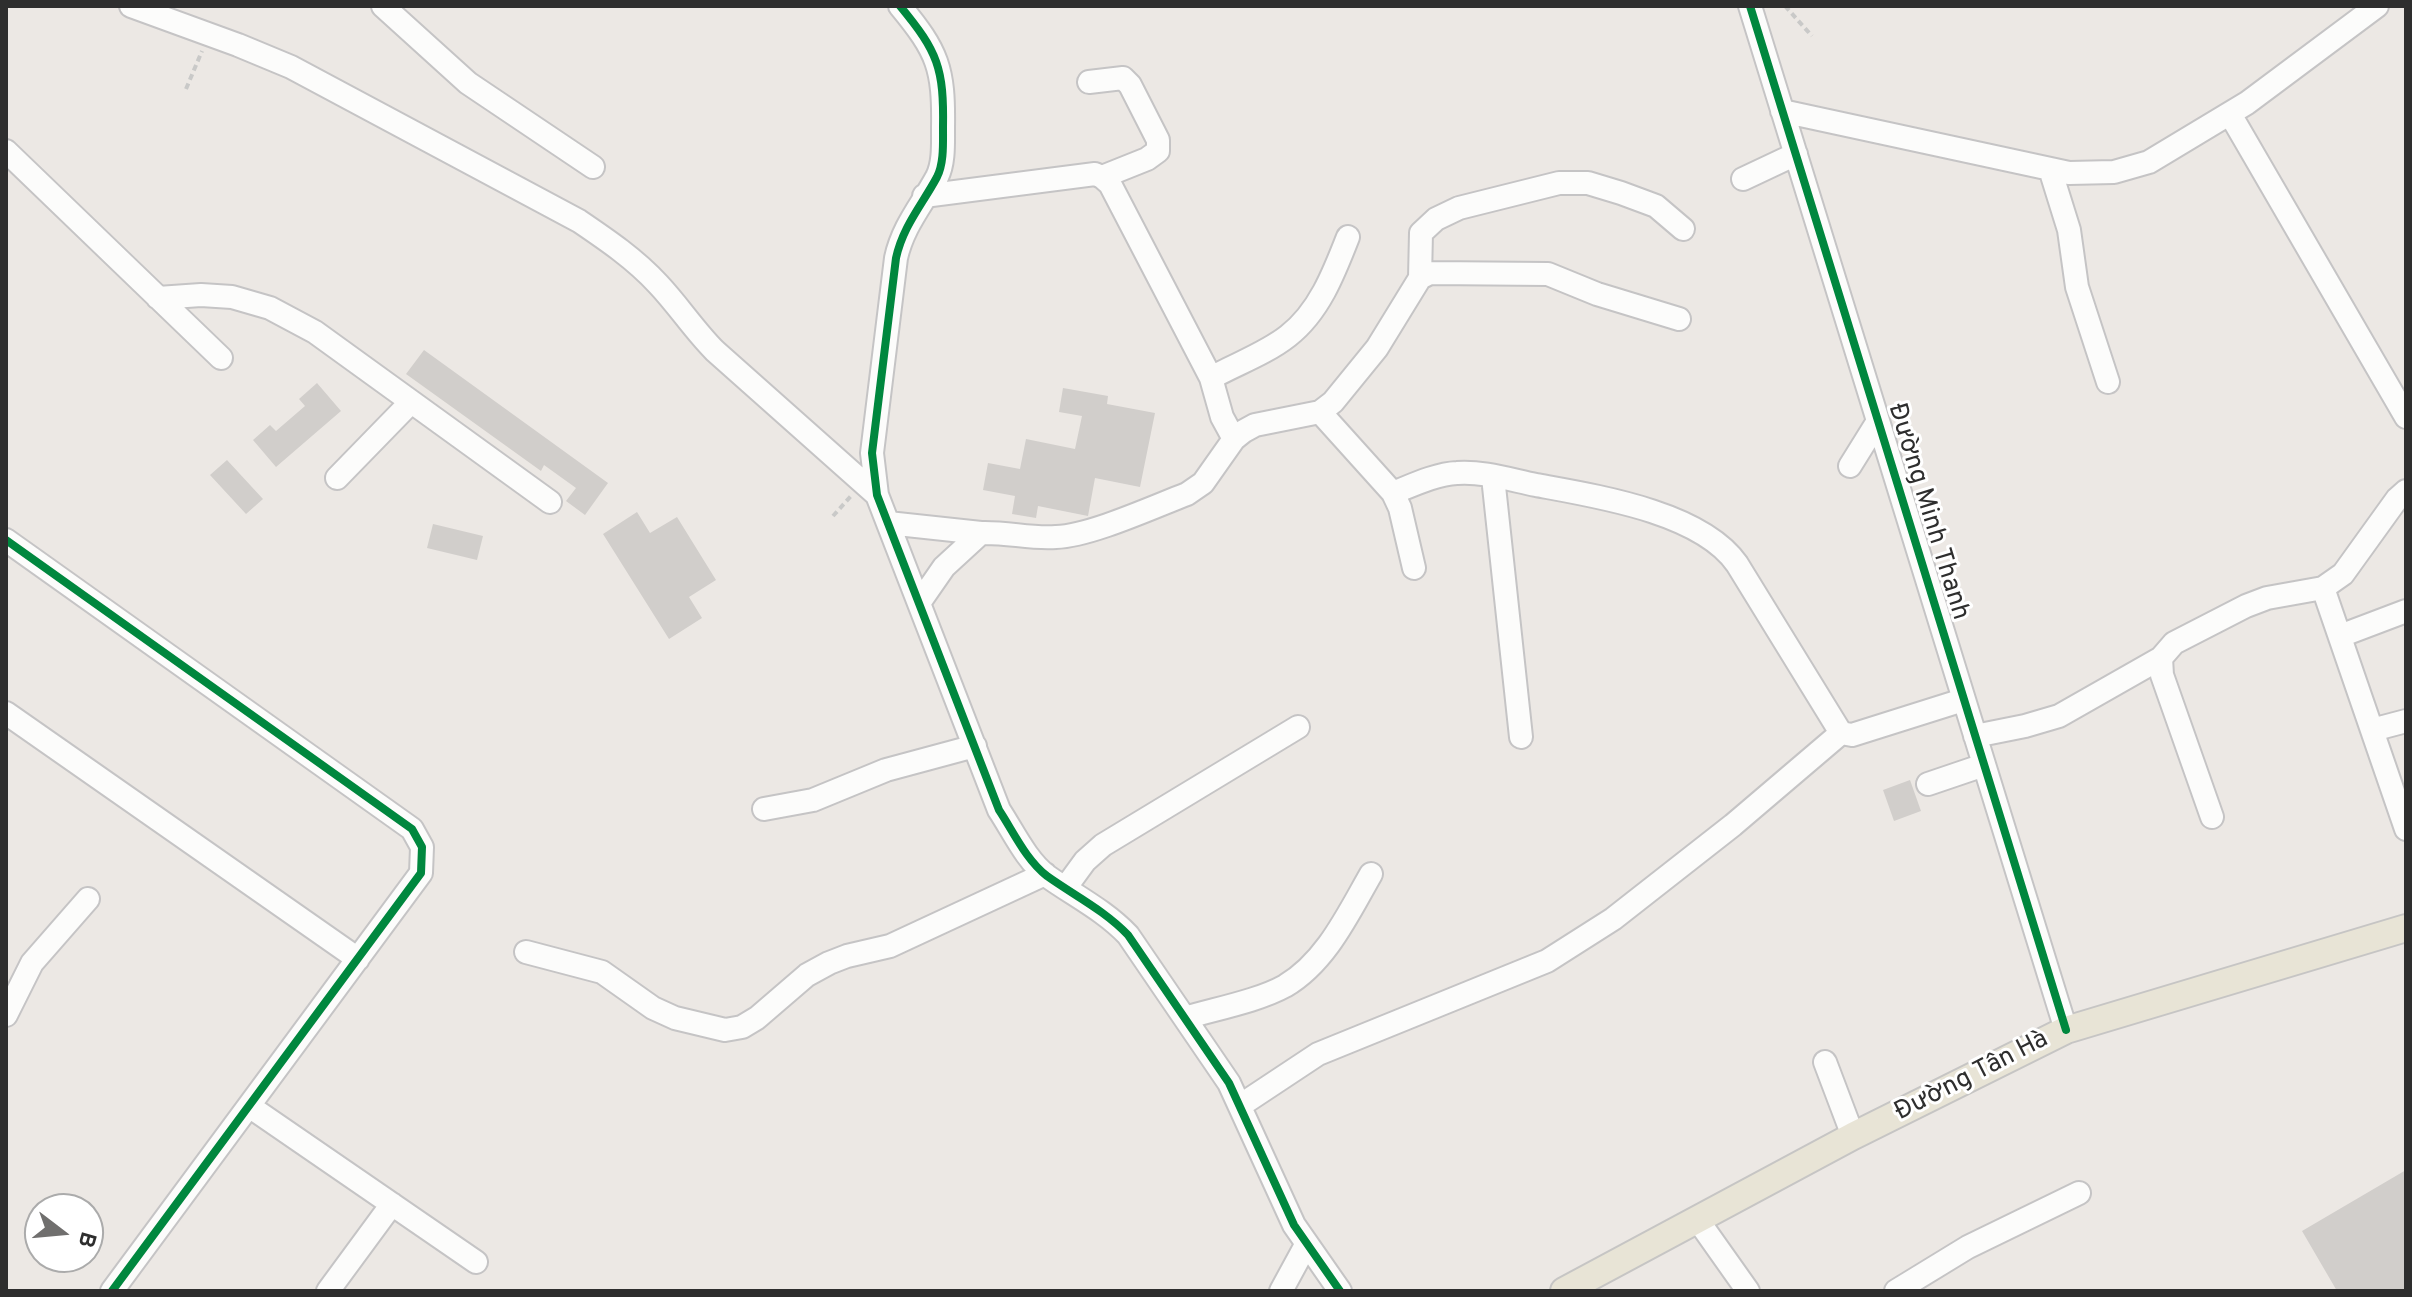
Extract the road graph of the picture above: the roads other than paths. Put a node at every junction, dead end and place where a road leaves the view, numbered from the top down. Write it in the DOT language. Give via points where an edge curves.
graph roads {
  1 [pos="131,6"];
  2 [pos="383,6"];
  3 [pos="900,6"];
  4 [pos="1750,6"];
  5 [pos="2377,6"];
  6 [pos="1089,82"];
  7 [pos="1782,111"];
  8 [pos="2230,114"];
  9 [pos="6,151"];
  10 [pos="1796,154"];
  11 [pos="593,167"];
  12 [pos="2050,169"];
  13 [pos="1102,177"];
  14 [pos="1743,179"];
  15 [pos="924,196"];
  16 [pos="1683,229"];
  17 [pos="1348,237"];
  18 [pos="1420,278"];
  19 [pos="158,298"];
  20 [pos="1679,319"];
  21 [pos="221,358"];
  22 [pos="1211,378"];
  23 [pos="2108,382"];
  24 [pos="411,402"];
  25 [pos="1320,412"];
  26 [pos="2406,417"];
  27 [pos="1878,421"];
  28 [pos="1234,439"];
  29 [pos="1850,466"];
  30 [pos="1493,477"];
  31 [pos="337,478"];
  32 [pos="2406,491"];
  33 [pos="1393,493"];
  34 [pos="877,495"];
  35 [pos="550,502"];
  36 [pos="888,523"];
  37 [pos="981,533"];
  38 [pos="6,540"];
  39 [pos="1414,568"];
  40 [pos="2323,588"];
  41 [pos="919,603"];
  42 [pos="2406,611"];
  43 [pos="2340,636"];
  44 [pos="2161,658"];
  45 [pos="1963,700"];
  46 [pos="6,713"];
  47 [pos="2406,721"];
  48 [pos="1298,727"];
  49 [pos="2372,730"];
  50 [pos="1841,733"];
  51 [pos="1975,736"];
  52 [pos="1521,737"];
  53 [pos="975,746"];
  54 [pos="1984,765"];
  55 [pos="1928,784"];
  56 [pos="2400,791"];
  57 [pos="764,809"];
  58 [pos="2212,817"];
  59 [pos="2406,829"];
  60 [pos="1045,874"];
  61 [pos="1371,874"];
  62 [pos="1066,887"];
  63 [pos="88,899"];
  64 [pos="2406,928"];
  65 [pos="526,952"];
  66 [pos="358,959"];
  67 [pos="6,1015"];
  68 [pos="1185,1018"];
  69 [pos="2066,1030"];
  70 [pos="1825,1062"];
  71 [pos="1241,1105"];
  72 [pos="249,1106"];
  73 [pos="1853,1136"];
  74 [pos="2079,1193"];
  75 [pos="392,1204"];
  76 [pos="1697,1219"];
  77 [pos="1306,1245"];
  78 [pos="476,1262"];
  79 [pos="112,1291"];
  80 [pos="328,1291"];
  81 [pos="1281,1291"];
  82 [pos="1340,1291"];
  83 [pos="1564,1291"];
  84 [pos="1748,1291"];
  85 [pos="1896,1291"];
  1 -- 34 [label="street" via="303,73 579,221 659,285 715,351"];
  2 -- 11 [label="street" via="468,83"];
  3 -- 15 [label="street" via="926,38 944,88 943,154 939,174"];
  4 -- 7 [label="street, Đường Minh Thanh"];
  5 -- 8 [label="street"];
  6 -- 13 [label="street" via="1123,78 1158,140 1158,151 1147,159"];
  7 -- 10 [label="street, Đường Minh Thanh"];
  7 -- 12 [label="street"];
  8 -- 12 [label="street" via="2149,162 2114,172"];
  8 -- 26 [label="street"];
  9 -- 19 [label="street"];
  10 -- 14 [label="street"];
  10 -- 27 [label="street, Đường Minh Thanh"];
  12 -- 23 [label="street" via="2069,230 2077,287"];
  13 -- 15 [label="street"];
  13 -- 22 [label="street"];
  15 -- 34 [label="street" via="900,237 896,258 872,453"];
  16 -- 18 [label="street" via="1656,206 1621,193 1588,183 1559,183 1459,208 1436,219 1421,233"];
  17 -- 22 [label="street" via="1321,298 1296,328"];
  18 -- 20 [label="street" via="1430,273 1548,274"];
  18 -- 25 [label="street" via="1377,348"];
  19 -- 21 [label="street"];
  19 -- 24 [label="street" via="232,297 270,308 315,332"];
  22 -- 28 [label="street"];
  24 -- 31 [label="street"];
  24 -- 35 [label="street"];
  25 -- 28 [label="street" via="1255,425"];
  25 -- 33 [label="street"];
  27 -- 29 [label="street"];
  27 -- 45 [label="street, Đường Minh Thanh"];
  28 -- 37 [label="street" via="1203,483 1187,494 1074,535"];
  30 -- 33 [label="street" via="1446,474"];
  30 -- 50 [label="street" via="1632,503 1713,539 1725,548"];
  30 -- 52 [label="street"];
  32 -- 40 [label="street" via="2343,574"];
  33 -- 39 [label="street"];
  34 -- 36 [label="street"];
  36 -- 37 [label="street"];
  36 -- 41 [label="street"];
  37 -- 41 [label="street" via="958,551"];
  38 -- 66 [label="street" via="412,829 422,847 421,873"];
  40 -- 43 [label="street"];
  40 -- 44 [label="street" via="2246,606 2174,643"];
  41 -- 53 [label="street"];
  42 -- 43 [label="street"];
  43 -- 49 [label="street"];
  44 -- 51 [label="street" via="2059,716"];
  44 -- 58 [label="street" via="2162,675"];
  45 -- 50 [label="street" via="1852,735"];
  45 -- 51 [label="street, Đường Minh Thanh"];
  46 -- 66 [label="street"];
  47 -- 49 [label="street"];
  48 -- 62 [label="street" via="1103,845"];
  49 -- 56 [label="street"];
  50 -- 71 [label="street" via="1613,919 1547,961 1318,1054"];
  51 -- 54 [label="street, Đường Minh Thanh"];
  53 -- 57 [label="street" via="886,770 813,800"];
  53 -- 60 [label="street" via="999,810"];
  54 -- 55 [label="street"];
  54 -- 69 [label="street, Đường Minh Thanh"];
  56 -- 59 [label="street"];
  60 -- 62 [label="street"];
  60 -- 65 [label="street" via="890,946 829,963 757,1018 725,1030 653,1008 602,972"];
  61 -- 68 [label="street" via="1329,943 1304,972 1283,987"];
  62 -- 68 [label="street" via="1128,935"];
  63 -- 67 [label="street" via="32,963"];
  64 -- 69 [label="main road, Đường Tân Hà"];
  66 -- 72 [label="street"];
  68 -- 71 [label="street"];
  69 -- 73 [label="main road, Đường Tân Hà"];
  70 -- 73 [label="street"];
  71 -- 77 [label="street"];
  72 -- 75 [label="street"];
  72 -- 79 [label="street"];
  73 -- 76 [label="main road, Đường Tân Hà"];
  74 -- 85 [label="street" via="1968,1247"];
  75 -- 78 [label="street"];
  75 -- 80 [label="street"];
  76 -- 83 [label="main road, Đường Tân Hà"];
  76 -- 84 [label="street"];
  77 -- 81 [label="street"];
  77 -- 82 [label="street"];
}
